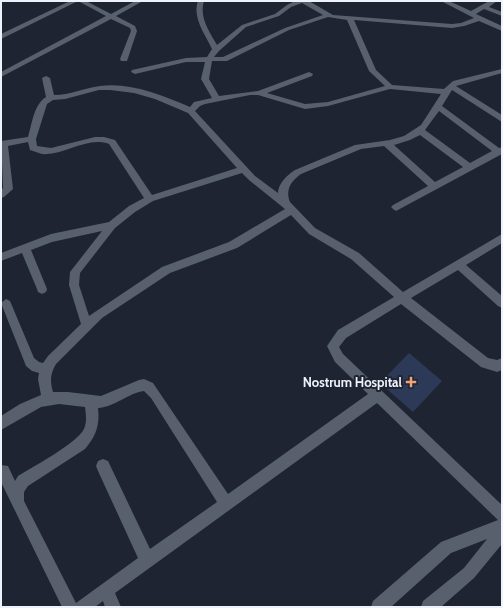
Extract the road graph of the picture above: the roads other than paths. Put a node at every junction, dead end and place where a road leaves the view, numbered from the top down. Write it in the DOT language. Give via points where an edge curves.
graph roads {
  1 [pos="75,1"];
  2 [pos="81,1"];
  3 [pos="140,1"];
  4 [pos="201,1"];
  5 [pos="301,1"];
  6 [pos="304,1"];
  7 [pos="494,1"];
  8 [pos="448,2"];
  9 [pos="484,6"];
  10 [pos="471,14"];
  11 [pos="502,14"];
  12 [pos="112,16"];
  13 [pos="326,16"];
  14 [pos="350,18"];
  15 [pos="480,18"];
  16 [pos="502,29"];
  17 [pos="1,38"];
  18 [pos="216,49"];
  19 [pos="124,59"];
  20 [pos="209,59"];
  21 [pos="502,71"];
  22 [pos="135,72"];
  23 [pos="309,74"];
  24 [pos="1,75"];
  25 [pos="46,78"];
  26 [pos="390,87"];
  27 [pos="449,89"];
  28 [pos="259,93"];
  29 [pos="51,98"];
  30 [pos="217,99"];
  31 [pos="438,107"];
  32 [pos="191,111"];
  33 [pos="502,119"];
  34 [pos="421,130"];
  35 [pos="32,139"];
  36 [pos="2,144"];
  37 [pos="387,144"];
  38 [pos="500,151"];
  39 [pos="470,168"];
  40 [pos="243,169"];
  41 [pos="435,187"];
  42 [pos="1,195"];
  43 [pos="150,199"];
  44 [pos="289,207"];
  45 [pos="396,207"];
  46 [pos="112,225"];
  47 [pos="502,238"];
  48 [pos="24,247"];
  49 [pos="1,257"];
  50 [pos="458,264"];
  51 [pos="42,288"];
  52 [pos="402,298"];
  53 [pos="502,303"];
  54 [pos="6,304"];
  55 [pos="87,326"];
  56 [pos="502,364"];
  57 [pos="46,369"];
  58 [pos="377,395"];
  59 [pos="48,400"];
  60 [pos="91,401"];
  61 [pos="1,424"];
  62 [pos="103,466"];
  63 [pos="3,471"];
  64 [pos="17,502"];
  65 [pos="226,504"];
  66 [pos="502,514"];
  67 [pos="502,526"];
  68 [pos="502,532"];
  69 [pos="146,560"];
  70 [pos="106,590"];
  71 [pos="70,607"];
  72 [pos="82,607"];
  73 [pos="113,607"];
  74 [pos="379,607"];
  75 [pos="429,607"];
  1 -- 17 [label="street"];
  2 -- 12 [label="street"];
  3 -- 12 [label="street"];
  4 -- 18 [label="street" via="198,10 200,19"];
  5 -- 18 [label="street" via="278,15 244,26"];
  6 -- 13 [label="street"];
  7 -- 9 [label="street"];
  8 -- 10 [label="street"];
  9 -- 10 [label="street"];
  9 -- 11 [label="street"];
  10 -- 15 [label="street"];
  12 -- 19 [label="street" via="133,27 134,31"];
  12 -- 24 [label="street"];
  13 -- 14 [label="street"];
  13 -- 20 [label="street" via="287,29 224,59"];
  14 -- 15 [label="street" via="452,26"];
  14 -- 26 [label="street" via="373,71"];
  15 -- 16 [label="street"];
  18 -- 20 [label="street"];
  20 -- 22 [label="street" via="179,61"];
  20 -- 30 [label="street" via="205,79"];
  21 -- 27 [label="street" via="456,83"];
  23 -- 28 [label="street"];
  25 -- 29 [label="street"];
  26 -- 27 [label="street"];
  26 -- 28 [label="street" via="316,106 295,105"];
  27 -- 31 [label="street"];
  27 -- 33 [label="street"];
  28 -- 30 [label="street"];
  29 -- 32 [label="street" via="114,88 160,97"];
  29 -- 35 [label="street" via="42,105"];
  30 -- 32 [label="street" via="197,104"];
  31 -- 34 [label="street" via="428,124"];
  31 -- 38 [label="street"];
  32 -- 40 [label="street"];
  34 -- 37 [label="street" via="410,138"];
  34 -- 39 [label="street"];
  35 -- 36 [label="street"];
  35 -- 43 [label="street" via="34,148 45,152 98,140 112,142"];
  36 -- 42 [label="street" via="8,189"];
  37 -- 41 [label="street"];
  37 -- 44 [label="street" via="364,145 298,172 283,189 283,197"];
  38 -- 39 [label="street"];
  39 -- 41 [label="street"];
  40 -- 43 [label="street"];
  40 -- 44 [label="street"];
  41 -- 45 [label="street"];
  43 -- 46 [label="street"];
  44 -- 52 [label="street" via="312,231 355,256"];
  44 -- 55 [label="street" via="233,244 166,270 116,302"];
  46 -- 48 [label="street" via="51,238"];
  46 -- 55 [label="street" via="75,272 74,285"];
  47 -- 50 [label="street"];
  48 -- 49 [label="street"];
  48 -- 51 [label="street"];
  50 -- 52 [label="street"];
  50 -- 53 [label="street"];
  52 -- 56 [label="street" via="485,363 497,366"];
  52 -- 58 [label="street" via="342,334 333,346 339,358"];
  54 -- 57 [label="street" via="30,362 36,367"];
  55 -- 57 [label="street"];
  57 -- 59 [label="street" via="44,379"];
  58 -- 65 [label="street"];
  58 -- 66 [label="street"];
  59 -- 60 [label="street" via="67,397"];
  59 -- 61 [label="street" via="19,411"];
  60 -- 64 [label="street" via="91,431 80,444 23,481 17,491"];
  60 -- 65 [label="street" via="109,401 143,384 149,387"];
  62 -- 69 [label="street"];
  63 -- 64 [label="street"];
  64 -- 71 [label="street"];
  65 -- 69 [label="street"];
  67 -- 74 [label="street" via="446,547"];
  68 -- 75 [label="street" via="468,573"];
  69 -- 70 [label="street"];
  70 -- 72 [label="street"];
  70 -- 73 [label="street"];
}
